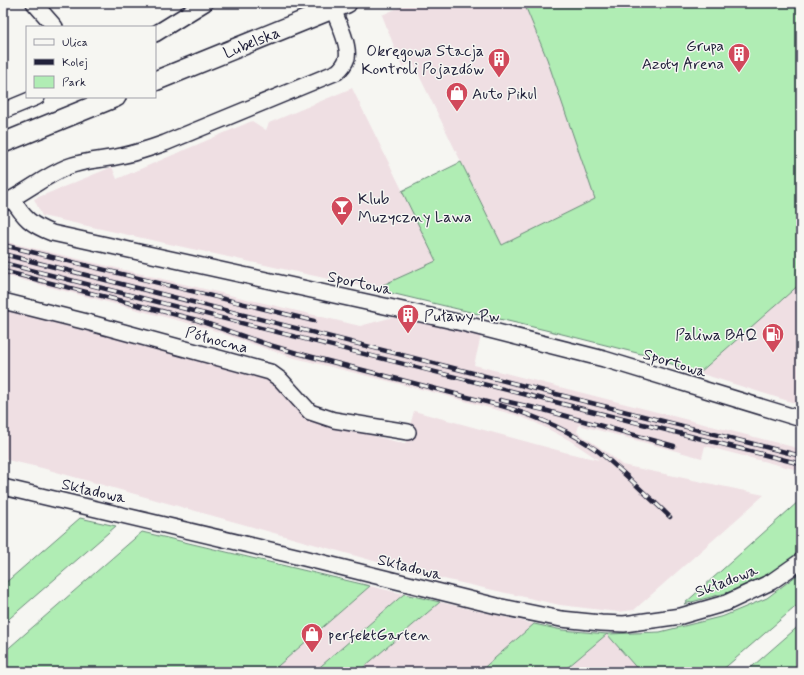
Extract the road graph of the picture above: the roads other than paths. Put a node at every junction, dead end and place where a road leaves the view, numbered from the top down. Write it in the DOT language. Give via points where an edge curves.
graph roads {
  1 [pos="34,3"];
  2 [pos="196,5"];
  3 [pos="337,5"];
  4 [pos="53,26"];
  5 [pos="156,33"];
  6 [pos="156,81"];
  7 [pos="35,98"];
  8 [pos="114,98"];
  9 [pos="3,111"];
  10 [pos="3,143"];
  11 [pos="7,202"];
  12 [pos="3,300"];
  13 [pos="801,419"];
  14 [pos="408,432"];
  15 [pos="3,487"];
  16 [pos="801,561"];
  1 -- 4 [label="street"];
  2 -- 5 [label="street"];
  3 -- 6 [label="main road, Lubelska"];
  3 -- 11 [label="street" via="348,50 347,59 338,72 165,143 122,156 68,166"];
  7 -- 9 [label="street"];
  8 -- 10 [label="main road"];
  11 -- 13 [label="street, Sportowa" via="30,222 52,233 462,323 604,359"];
  12 -- 14 [label="street, Północna" via="270,372 281,380 310,412 334,420"];
  15 -- 16 [label="street, Składowa" via="497,606 561,620 601,624 624,624 681,616 726,603 771,582"];
}
